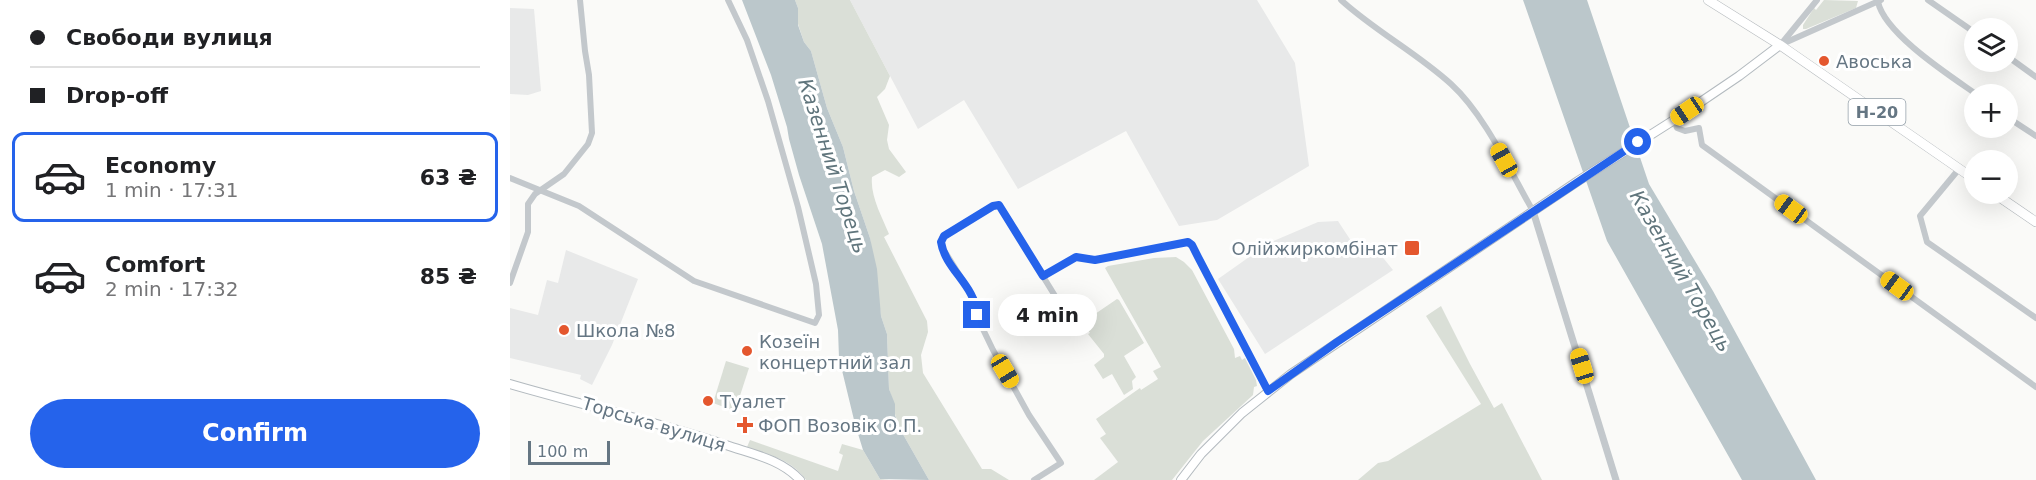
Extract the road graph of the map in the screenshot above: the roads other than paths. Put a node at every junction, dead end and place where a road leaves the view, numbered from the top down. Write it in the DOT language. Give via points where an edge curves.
graph roads {
  1 [pos="580,0"];
  2 [pos="728,0"];
  3 [pos="1341,0"];
  4 [pos="1708,0"];
  5 [pos="1817,0"];
  6 [pos="1865,0"];
  7 [pos="1928,0"];
  8 [pos="1880,1"];
  9 [pos="1861,9"];
  10 [pos="1964,25"];
  11 [pos="1779,45"];
  12 [pos="2018,64"];
  13 [pos="2036,76"];
  14 [pos="1964,85"];
  15 [pos="1674,120"];
  16 [pos="2018,124"];
  17 [pos="2036,136"];
  18 [pos="1959,169"];
  19 [pos="1964,172"];
  20 [pos="510,178"];
  21 [pos="541,190"];
  22 [pos="2010,204"];
  23 [pos="1533,211"];
  24 [pos="2036,222"];
  25 [pos="1043,276"];
  26 [pos="510,283"];
  27 [pos="1060,304"];
  28 [pos="2036,318"];
  29 [pos="510,384"];
  30 [pos="2036,387"];
  31 [pos="1268,391"];
  32 [pos="797,477"];
  33 [pos="1034,480"];
  34 [pos="1181,480"];
  35 [pos="1616,480"];
  1 -- 21 [label="street" via="592,133 564,174"];
  2 -- 21 [label="street" via="768,101 798,207 816,284 819,315 815,323 694,281 579,206"];
  3 -- 23 [label="street" via="1439,74 1477,111"];
  4 -- 11 [label="main road, Н-20"];
  5 -- 11 [label="street"];
  6 -- 9 [label="street"];
  7 -- 10 [label="street"];
  8 -- 9 [label="street"];
  8 -- 14 [label="street" via="1890,25"];
  9 -- 11 [label="street"];
  11 -- 15 [label="main road"];
  11 -- 18 [label="main road, Н-20"];
  12 -- 13 [label="street"];
  15 -- 23 [label="main road"];
  15 -- 30 [label="street" via="1677,128 1685,131 1699,128 1702,145"];
  16 -- 17 [label="street"];
  18 -- 19 [label="main road, Н-20"];
  18 -- 28 [label="street" via="1920,216 1927,242"];
  20 -- 21 [label="street"];
  21 -- 26 [label="street" via="528,204 529,226"];
  22 -- 24 [label="main road"];
  23 -- 31 [label="main road"];
  23 -- 35 [label="street"];
  25 -- 27 [label="street"];
  25 -- 31 [label="street" via="1076,257 1095,260 1188,242"];
  25 -- 33 [label="street" via="999,205 944,236 941,242 977,303 986,338 1061,463"];
  29 -- 32 [label="main road, Торська вулиця" via="691,434 780,464"];
  31 -- 34 [label="main road" via="1213,442"];
}
